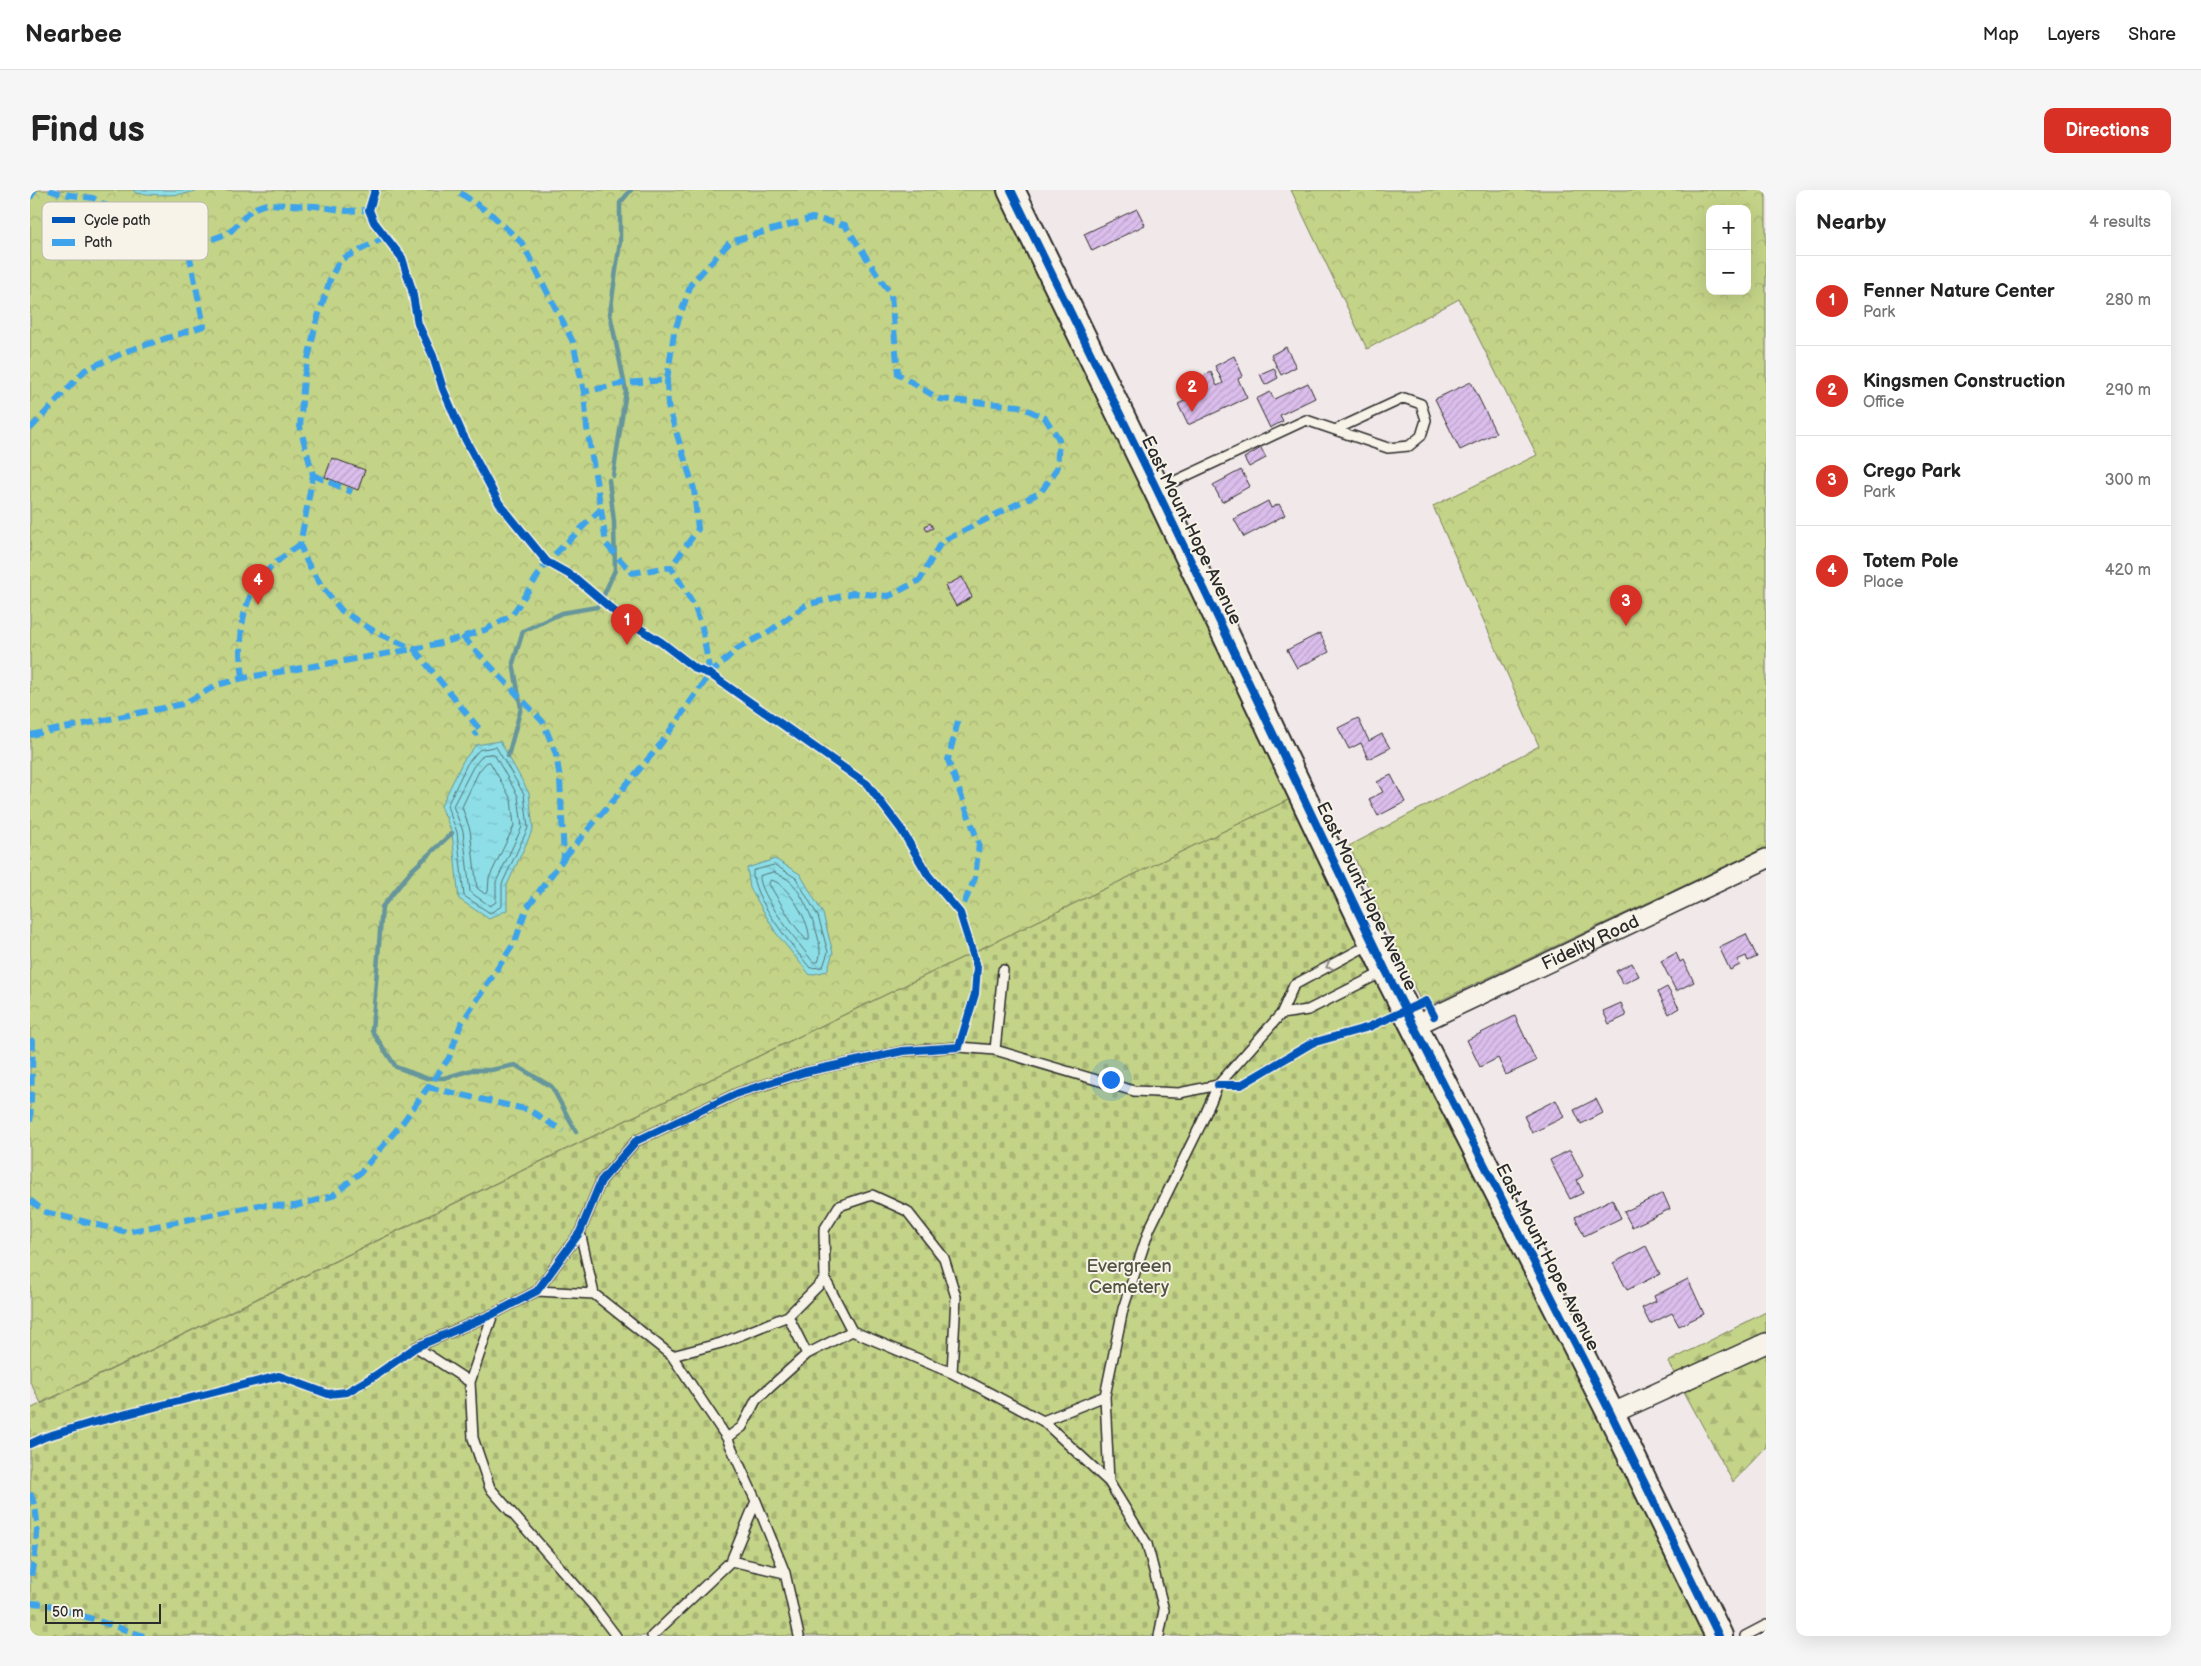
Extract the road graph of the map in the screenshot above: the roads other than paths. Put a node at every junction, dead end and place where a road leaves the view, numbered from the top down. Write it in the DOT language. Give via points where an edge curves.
graph roads {
  1 [pos="1011,190"];
  2 [pos="1337,429"];
  3 [pos="1157,490"];
  4 [pos="1766,859"];
  5 [pos="1372,943"];
  6 [pos="1003,970"];
  7 [pos="1386,971"];
  8 [pos="1280,1014"];
  9 [pos="1414,1026"];
  10 [pos="995,1050"];
  11 [pos="1218,1084"];
  12 [pos="580,1232"];
  13 [pos="824,1279"];
  14 [pos="537,1290"];
  15 [pos="594,1294"];
  16 [pos="493,1314"];
  17 [pos="788,1316"];
  18 [pos="852,1331"];
  19 [pos="1766,1343"];
  20 [pos="807,1354"];
  21 [pos="672,1356"];
  22 [pos="952,1373"];
  23 [pos="470,1382"];
  24 [pos="1105,1396"];
  25 [pos="1611,1414"];
  26 [pos="1043,1421"];
  27 [pos="727,1438"];
  28 [pos="1109,1482"];
  29 [pos="756,1501"];
  30 [pos="731,1561"];
  31 [pos="785,1573"];
  32 [pos="1766,1625"];
  33 [pos="616,1636"];
  34 [pos="652,1636"];
  35 [pos="799,1636"];
  36 [pos="1159,1636"];
  37 [pos="1719,1636"];
  38 [pos="1745,1636"];
  1 -- 3 [label="street, East Mount Hope Avenue"];
  2 -- 2 [label="lane" via="1388,448 1409,446 1421,436 1426,420 1421,404 1404,398"];
  2 -- 3 [label="lane" via="1306,420"];
  3 -- 5 [label="street, East Mount Hope Avenue"];
  4 -- 9 [label="street, Fidelity Road"];
  5 -- 7 [label="street, East Mount Hope Avenue"];
  5 -- 8 [label="lane, one-way" via="1294,985"];
  6 -- 10 [label="lane"];
  7 -- 8 [label="lane" via="1308,1010"];
  7 -- 9 [label="street, East Mount Hope Avenue"];
  8 -- 11 [label="lane"];
  9 -- 25 [label="street, East Mount Hope Avenue"];
  10 -- 11 [label="lane" via="1134,1091 1179,1092"];
  10 -- 12 [label="lane" via="959,1047 903,1051 806,1072 738,1093 636,1141 601,1181"];
  11 -- 24 [label="lane" via="1149,1230 1123,1308"];
  12 -- 14 [label="lane"];
  12 -- 15 [label="lane"];
  13 -- 17 [label="lane"];
  13 -- 18 [label="lane"];
  13 -- 22 [label="lane" via="824,1230 839,1206 872,1195 907,1211 944,1258 956,1297"];
  14 -- 15 [label="lane"];
  14 -- 16 [label="lane"];
  15 -- 21 [label="lane"];
  16 -- 23 [label="lane"];
  16 -- 23 [label="lane" via="416,1347"];
  17 -- 20 [label="lane"];
  17 -- 21 [label="lane" via="721,1343"];
  18 -- 20 [label="lane"];
  18 -- 22 [label="lane"];
  19 -- 25 [label="street"];
  20 -- 27 [label="lane" via="756,1400 742,1427"];
  21 -- 27 [label="lane"];
  22 -- 26 [label="lane"];
  23 -- 33 [label="lane" via="473,1438 490,1488"];
  24 -- 26 [label="lane"];
  24 -- 28 [label="lane"];
  25 -- 37 [label="street, East Mount Hope Avenue"];
  26 -- 28 [label="lane"];
  27 -- 29 [label="lane"];
  28 -- 36 [label="lane" via="1147,1544 1164,1610"];
  29 -- 30 [label="lane"];
  29 -- 31 [label="lane"];
  30 -- 31 [label="lane"];
  30 -- 34 [label="lane"];
  31 -- 35 [label="lane"];
  32 -- 38 [label="lane"];
}
